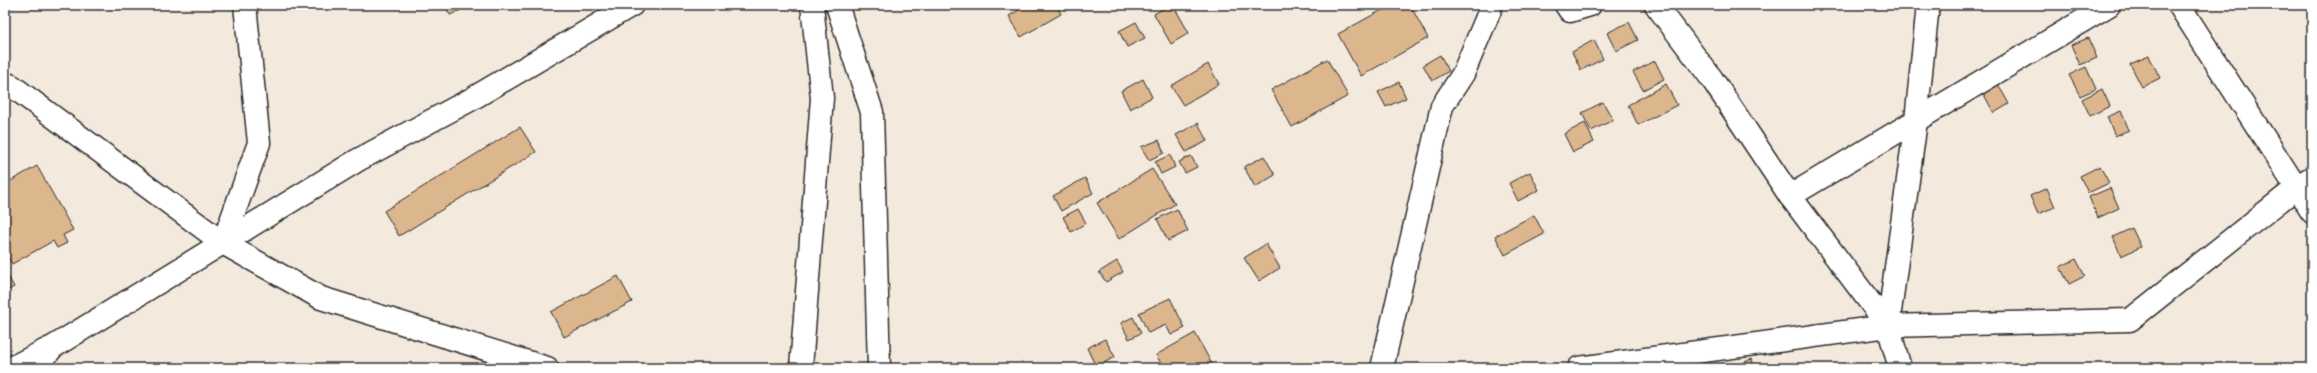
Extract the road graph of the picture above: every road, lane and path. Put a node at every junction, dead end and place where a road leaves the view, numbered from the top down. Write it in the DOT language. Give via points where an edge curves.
graph roads {
  1 [pos="245,5"];
  2 [pos="632,5"];
  3 [pos="812,5"];
  4 [pos="837,5"];
  5 [pos="1490,5"];
  6 [pos="1566,5"];
  7 [pos="1590,5"];
  8 [pos="1656,5"];
  9 [pos="1928,5"];
  10 [pos="2109,5"];
  11 [pos="2179,5"];
  12 [pos="5,83"];
  13 [pos="1916,121"];
  14 [pos="2304,182"];
  15 [pos="1790,196"];
  16 [pos="2312,212"];
  17 [pos="223,243"];
  18 [pos="1888,326"];
  19 [pos="53,347"];
  20 [pos="11,368"];
  21 [pos="36,368"];
  22 [pos="547,368"];
  23 [pos="801,368"];
  24 [pos="879,368"];
  25 [pos="1382,368"];
  26 [pos="1579,368"];
  27 [pos="1900,368"];
  1 -- 17 [label="street" via="259,143"];
  2 -- 17 [label="street" via="470,100 358,160"];
  3 -- 23 [label="street" via="822,98"];
  4 -- 24 [label="street" via="872,112"];
  5 -- 25 [label="street" via="1463,74 1442,106"];
  6 -- 7 [label="street" via="1570,11"];
  8 -- 15 [label="street" via="1712,79"];
  9 -- 13 [label="street"];
  10 -- 13 [label="street"];
  11 -- 14 [label="street"];
  12 -- 17 [label="street"];
  13 -- 15 [label="street"];
  13 -- 18 [label="street"];
  14 -- 16 [label="street"];
  14 -- 18 [label="street" via="2130,320"];
  15 -- 18 [label="street"];
  17 -- 19 [label="street"];
  17 -- 22 [label="street" via="321,298"];
  18 -- 26 [label="street"];
  18 -- 27 [label="street"];
  19 -- 20 [label="street"];
  19 -- 21 [label="street"];
}
